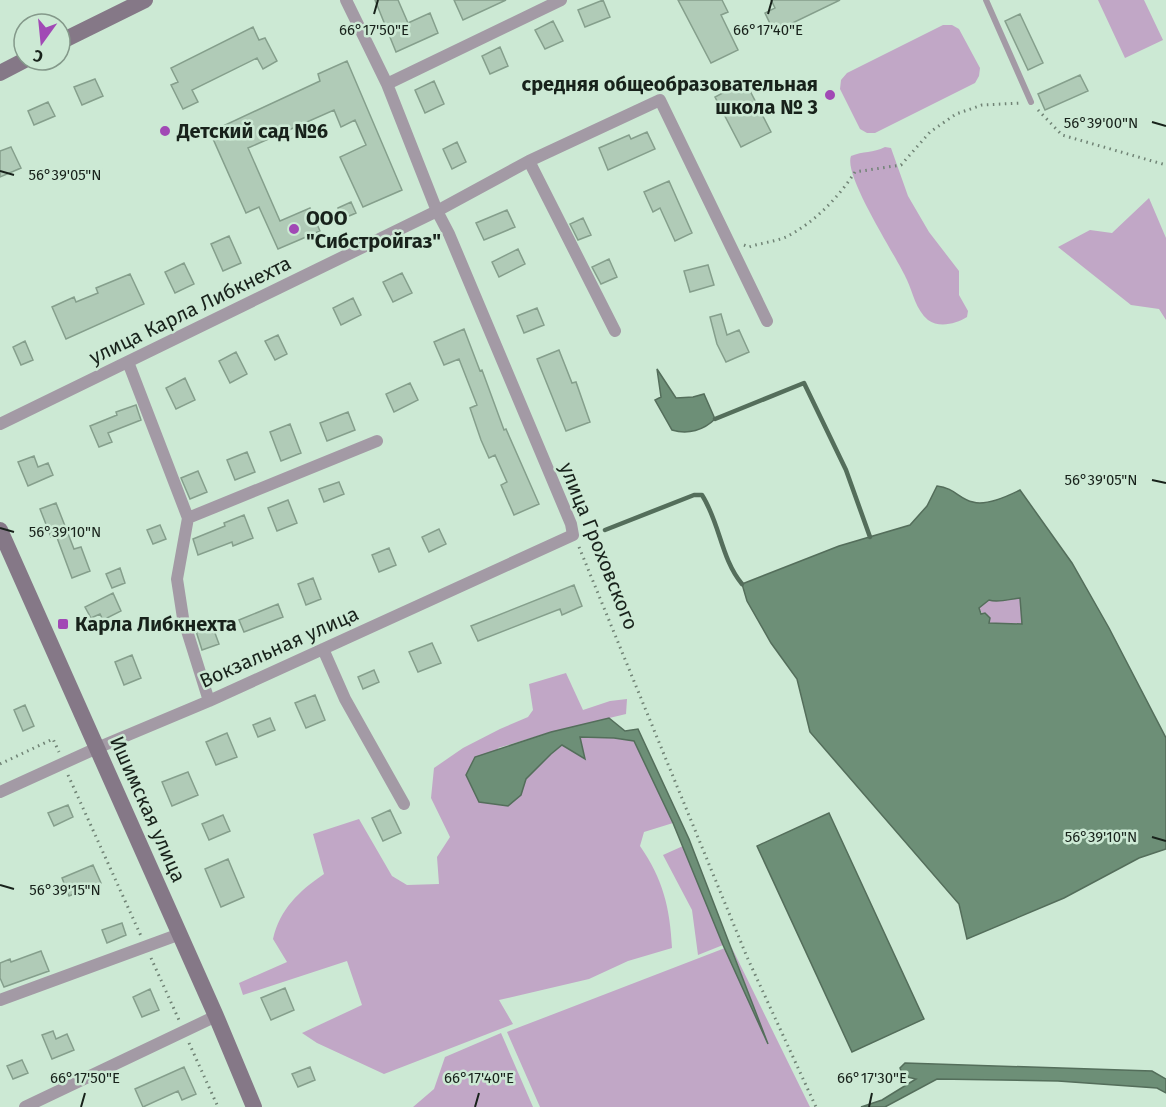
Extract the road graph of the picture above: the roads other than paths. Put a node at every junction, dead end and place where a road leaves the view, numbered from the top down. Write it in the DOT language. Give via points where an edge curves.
graph roads {
  1 [pos="145,0"];
  2 [pos="346,0"];
  3 [pos="561,0"];
  4 [pos="986,0"];
  5 [pos="72,36"];
  6 [pos="387,84"];
  7 [pos="1031,102"];
  8 [pos="529,161"];
  9 [pos="437,211"];
  10 [pos="767,321"];
  11 [pos="615,331"];
  12 [pos="128,362"];
  13 [pos="0,424"];
  14 [pos="377,441"];
  15 [pos="188,518"];
  16 [pos="0,530"];
  17 [pos="573,535"];
  18 [pos="323,649"];
  19 [pos="209,701"];
  20 [pos="97,748"];
  21 [pos="0,792"];
  22 [pos="404,804"];
  23 [pos="180,934"];
  24 [pos="0,1000"];
  25 [pos="216,1016"];
  26 [pos="26,1107"];
  27 [pos="254,1107"];
  1 -- 5 [label="main road"];
  2 -- 6 [label="street, улица Гроховского"];
  3 -- 6 [label="street"];
  4 -- 7 [label="lane"];
  6 -- 9 [label="street, улица Гроховского"];
  8 -- 9 [label="street, улица Карла Либкнехта"];
  8 -- 10 [label="street, улица Карла Либкнехта" via="660,100"];
  8 -- 11 [label="street"];
  9 -- 12 [label="street, улица Карла Либкнехта"];
  9 -- 17 [label="street, улица Гроховского"];
  12 -- 13 [label="street, улица Карла Либкнехта"];
  12 -- 15 [label="street"];
  14 -- 15 [label="street"];
  15 -- 19 [label="street" via="177,579 183,618"];
  16 -- 20 [label="main road, Ишимская улица"];
  17 -- 18 [label="street, Вокзальная улица"];
  18 -- 19 [label="street, Вокзальная улица"];
  18 -- 22 [label="street" via="345,699"];
  19 -- 20 [label="street, Вокзальная улица"];
  20 -- 21 [label="street, Вокзальная улица"];
  20 -- 23 [label="main road, Ишимская улица"];
  23 -- 24 [label="street"];
  23 -- 25 [label="main road, Ишимская улица"];
  25 -- 26 [label="street"];
  25 -- 27 [label="main road, Ишимская улица"];
}
